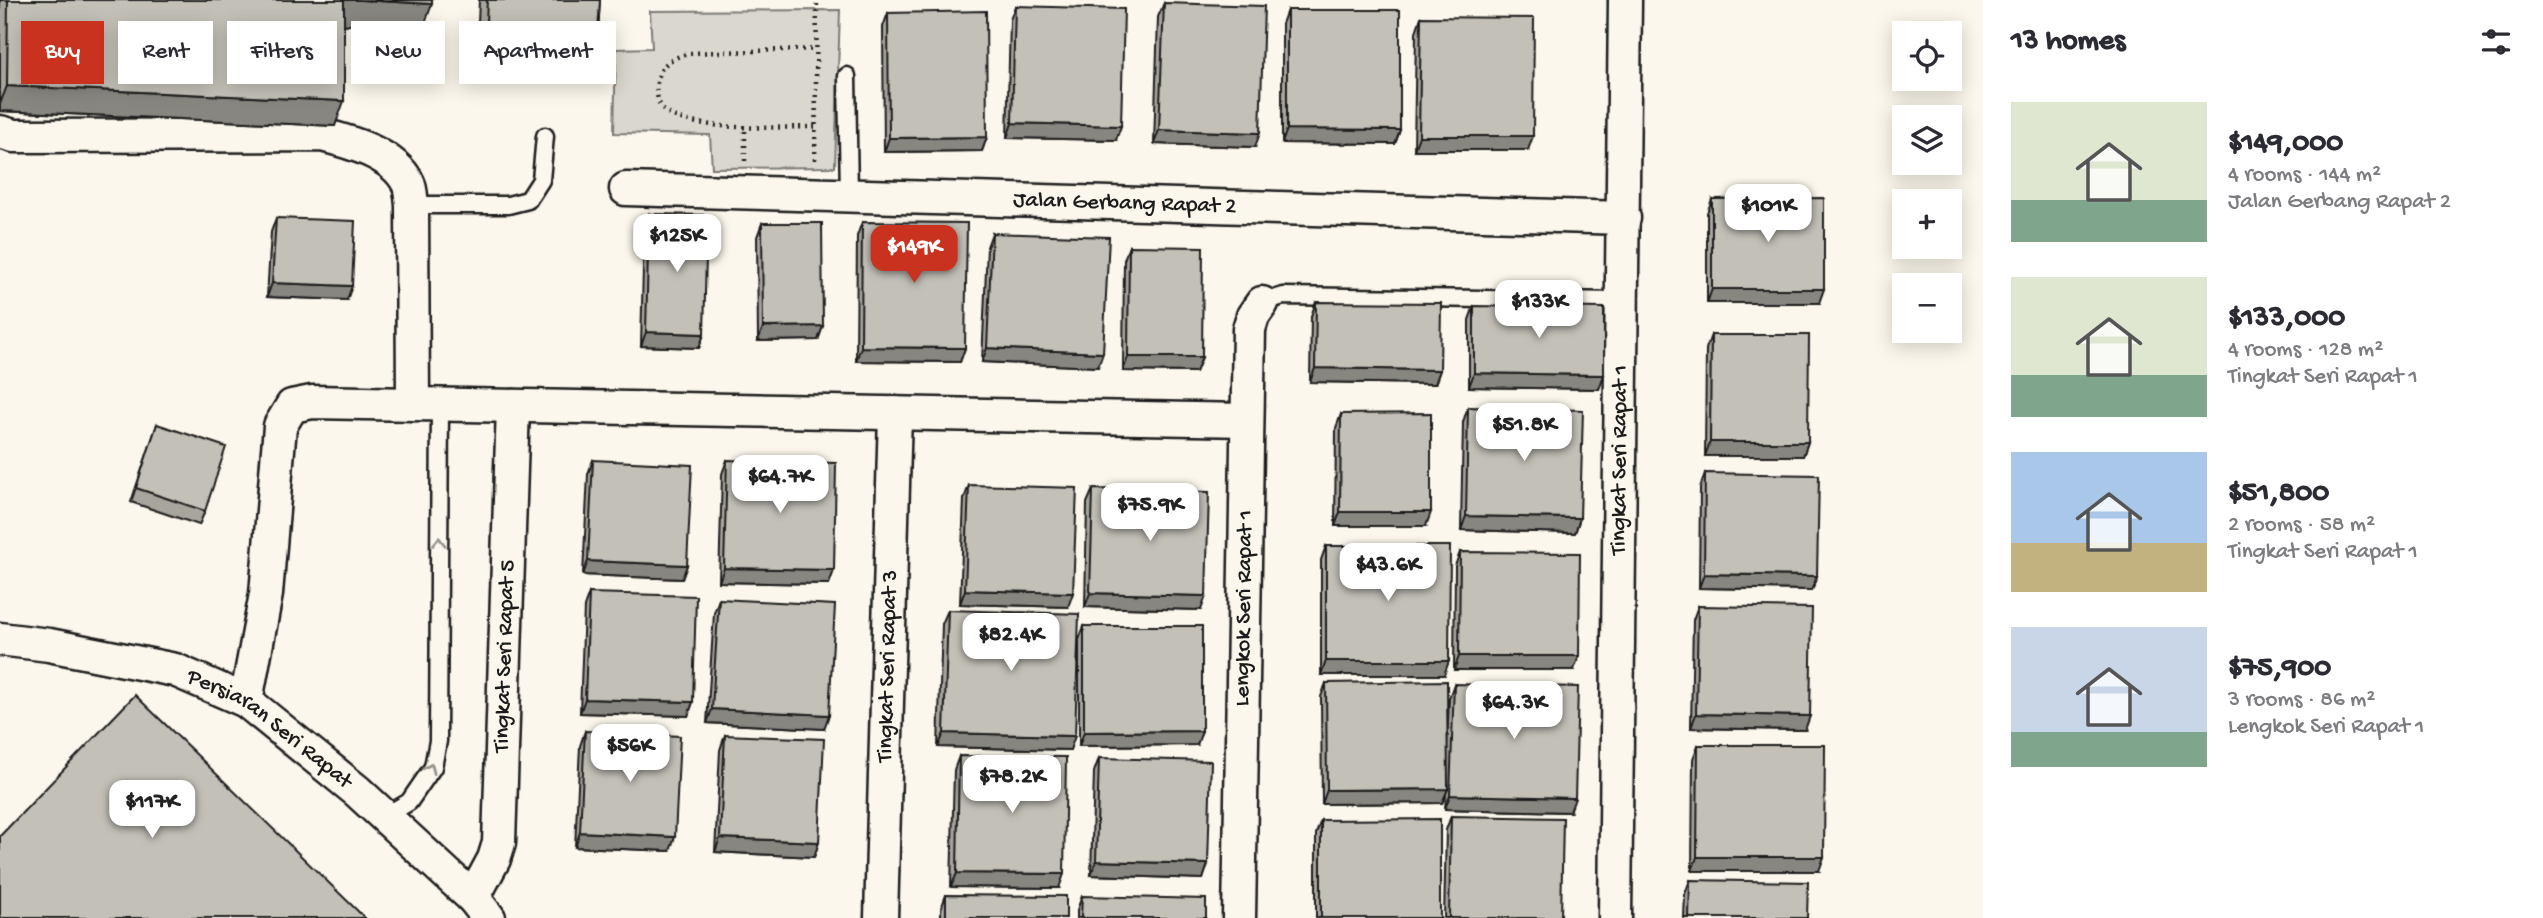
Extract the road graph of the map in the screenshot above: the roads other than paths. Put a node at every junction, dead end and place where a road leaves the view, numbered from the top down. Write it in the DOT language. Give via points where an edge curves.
graph roads {
  1 [pos="1625,0"];
  2 [pos="847,76"];
  3 [pos="0,132"];
  4 [pos="545,136"];
  5 [pos="626,189"];
  6 [pos="849,195"];
  7 [pos="412,205"];
  8 [pos="1624,218"];
  9 [pos="1622,300"];
  10 [pos="1262,303"];
  11 [pos="426,404"];
  12 [pos="513,406"];
  13 [pos="895,413"];
  14 [pos="1247,420"];
  15 [pos="0,639"];
  16 [pos="246,701"];
  17 [pos="385,816"];
  18 [pos="481,908"];
  19 [pos="881,918"];
  20 [pos="1239,918"];
  21 [pos="1615,918"];
  1 -- 8 [label="street, Tingkat Seri Rapat 1"];
  2 -- 6 [label="lane"];
  3 -- 7 [label="street" via="14,136 323,129 388,161 408,183"];
  4 -- 7 [label="lane" via="541,180 528,200 508,205"];
  5 -- 6 [label="street, Jalan Gerbang Rapat 2"];
  6 -- 8 [label="street, Jalan Gerbang Rapat 2"];
  7 -- 11 [label="street"];
  8 -- 9 [label="street, Tingkat Seri Rapat 1"];
  9 -- 10 [label="lane" via="1283,296"];
  9 -- 21 [label="street, Tingkat Seri Rapat 1"];
  10 -- 14 [label="street, Lengkok Seri Rapat 1" via="1249,329"];
  11 -- 12 [label="street"];
  11 -- 16 [label="street" via="312,402 292,407 280,426 266,594"];
  17 -- 11 [label="lane, one-way" via="409,802 433,767 438,741"];
  12 -- 13 [label="street"];
  12 -- 18 [label="street, Tingkat Seri Rapat 5" via="499,843"];
  13 -- 14 [label="street"];
  13 -- 19 [label="street, Tingkat Seri Rapat 3"];
  14 -- 20 [label="street, Lengkok Seri Rapat 1"];
  15 -- 16 [label="street, Persiaran Seri Rapat" via="175,670"];
  16 -- 17 [label="street, Persiaran Seri Rapat"];
  17 -- 18 [label="street, Persiaran Seri Rapat"];
}
